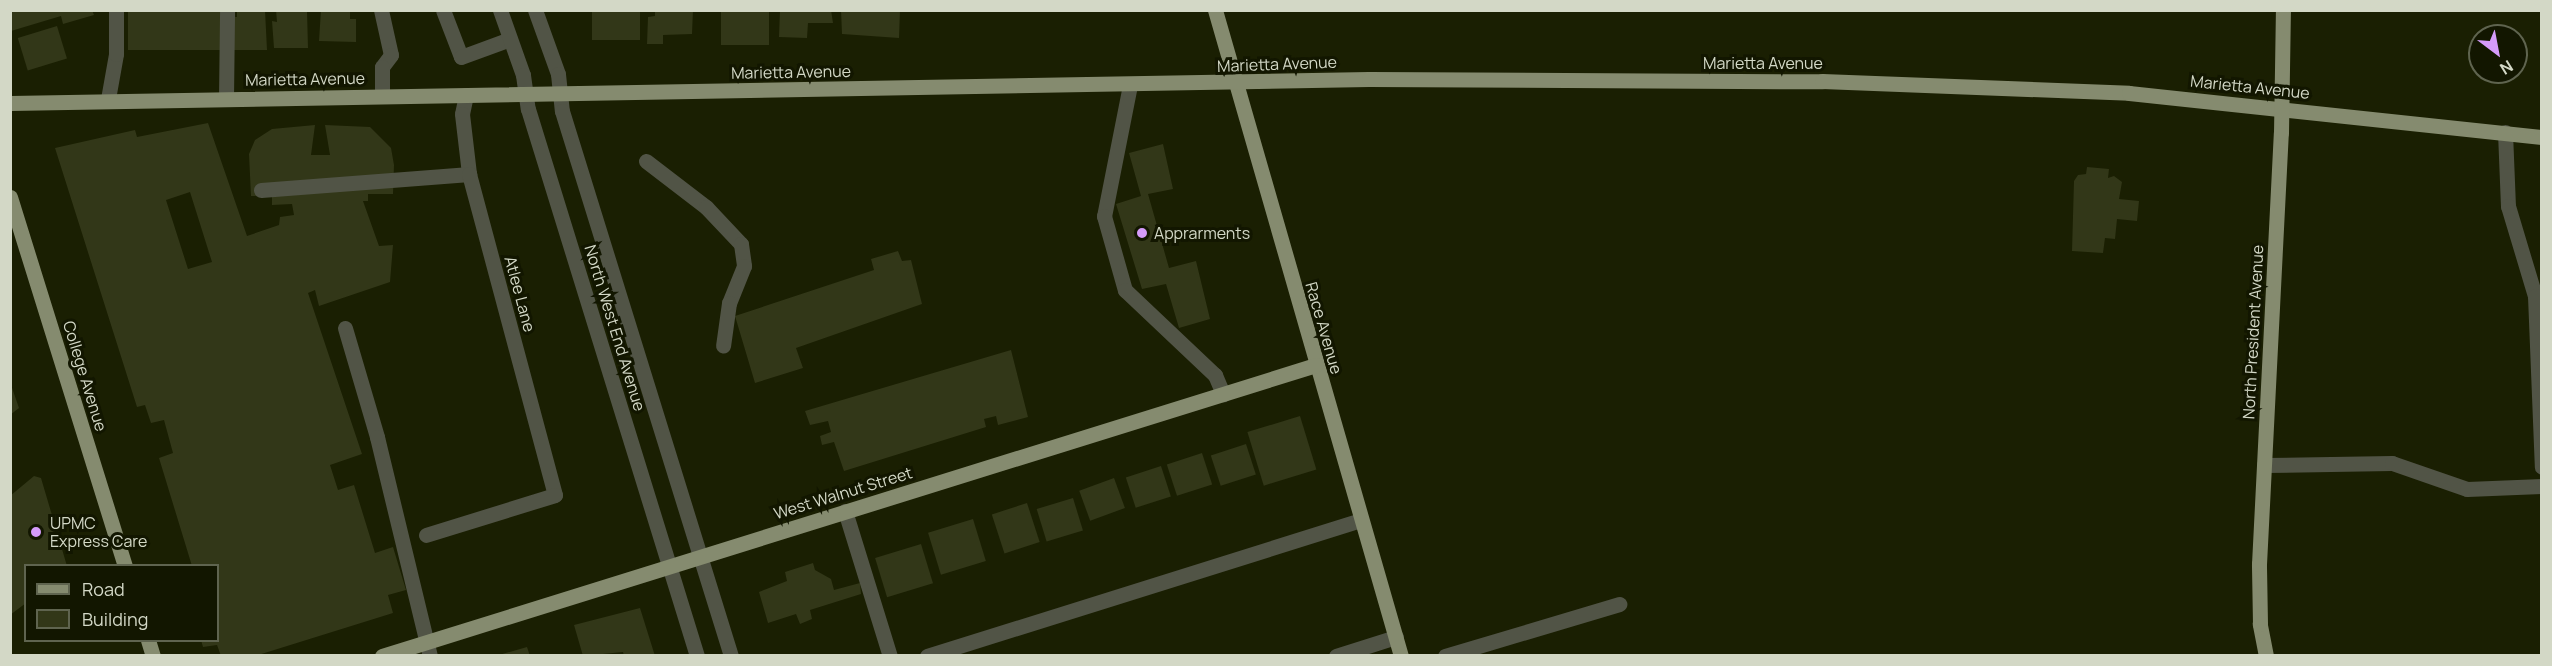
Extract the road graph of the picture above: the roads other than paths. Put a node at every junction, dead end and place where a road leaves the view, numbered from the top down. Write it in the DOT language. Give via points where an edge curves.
graph roads {
  1 [pos="116,10"];
  2 [pos="227,10"];
  3 [pos="381,10"];
  4 [pos="443,10"];
  5 [pos="500,10"];
  6 [pos="535,10"];
  7 [pos="1215,10"];
  8 [pos="2283,10"];
  9 [pos="510,39"];
  10 [pos="1235,82"];
  11 [pos="1130,85"];
  12 [pos="560,93"];
  13 [pos="526,94"];
  14 [pos="466,95"];
  15 [pos="382,96"];
  16 [pos="108,99"];
  17 [pos="226,99"];
  18 [pos="10,103"];
  19 [pos="2281,108"];
  20 [pos="2505,132"];
  21 [pos="2541,137"];
  22 [pos="646,161"];
  23 [pos="469,174"];
  24 [pos="261,190"];
  25 [pos="10,197"];
  26 [pos="2538,296"];
  27 [pos="345,328"];
  28 [pos="723,346"];
  29 [pos="1316,365"];
  30 [pos="1223,394"];
  31 [pos="2264,465"];
  32 [pos="2541,467"];
  33 [pos="2541,486"];
  34 [pos="845,511"];
  35 [pos="1361,520"];
  36 [pos="426,535"];
  37 [pos="700,557"];
  38 [pos="124,564"];
  39 [pos="669,566"];
  40 [pos="1619,604"];
  41 [pos="1396,637"];
  42 [pos="428,649"];
  43 [pos="382,656"];
  44 [pos="697,656"];
  45 [pos="731,656"];
  46 [pos="890,656"];
  47 [pos="927,656"];
  48 [pos="1336,656"];
  49 [pos="1401,656"];
  50 [pos="1445,656"];
  51 [pos="2266,656"];
  1 -- 16 [label="street" via="116,54"];
  2 -- 17 [label="street"];
  3 -- 15 [label="street" via="391,55 382,67"];
  4 -- 9 [label="street" via="461,57"];
  5 -- 9 [label="street, North West End Avenue"];
  6 -- 12 [label="street, North West End Avenue" via="558,74"];
  7 -- 10 [label="main road, Race Avenue"];
  8 -- 19 [label="main road, North President Avenue"];
  9 -- 13 [label="street, North West End Avenue"];
  10 -- 11 [label="main road, Marietta Avenue"];
  10 -- 19 [label="main road, Marietta Avenue" via="1369,79 1920,82 2129,93"];
  10 -- 29 [label="main road, Race Avenue"];
  11 -- 12 [label="main road, Marietta Avenue"];
  11 -- 30 [label="street" via="1104,216 1125,290 1215,375"];
  12 -- 13 [label="main road, Marietta Avenue"];
  12 -- 37 [label="street, North West End Avenue"];
  13 -- 14 [label="main road, Marietta Avenue"];
  13 -- 39 [label="street, North West End Avenue"];
  14 -- 15 [label="main road, Marietta Avenue"];
  14 -- 23 [label="street" via="462,114"];
  15 -- 17 [label="main road, Marietta Avenue"];
  16 -- 17 [label="main road, Marietta Avenue"];
  16 -- 18 [label="main road, Marietta Avenue"];
  19 -- 20 [label="main road, Marietta Avenue"];
  19 -- 31 [label="main road, North President Avenue"];
  20 -- 21 [label="main road, Marietta Avenue"];
  20 -- 26 [label="street" via="2508,206"];
  22 -- 28 [label="street" via="706,207 741,244 744,266 729,303"];
  23 -- 24 [label="street"];
  23 -- 36 [label="street, Atlee Lane" via="555,495"];
  25 -- 38 [label="main road, College Avenue"];
  26 -- 32 [label="street"];
  27 -- 42 [label="street" via="400,525"];
  29 -- 30 [label="main road, West Walnut Street"];
  29 -- 35 [label="main road, Race Avenue"];
  30 -- 34 [label="main road, West Walnut Street"];
  31 -- 33 [label="street" via="2392,463 2467,489"];
  31 -- 51 [label="main road, North President Avenue" via="2259,600"];
  34 -- 37 [label="main road, West Walnut Street"];
  34 -- 46 [label="street"];
  35 -- 41 [label="main road, Race Avenue"];
  35 -- 47 [label="street"];
  37 -- 39 [label="main road, West Walnut Street"];
  37 -- 45 [label="street, North West End Avenue"];
  39 -- 42 [label="main road, West Walnut Street"];
  39 -- 44 [label="street, North West End Avenue"];
  40 -- 50 [label="street"];
  41 -- 48 [label="street"];
  41 -- 49 [label="main road, Race Avenue"];
  42 -- 43 [label="main road, West Walnut Street"];
}
